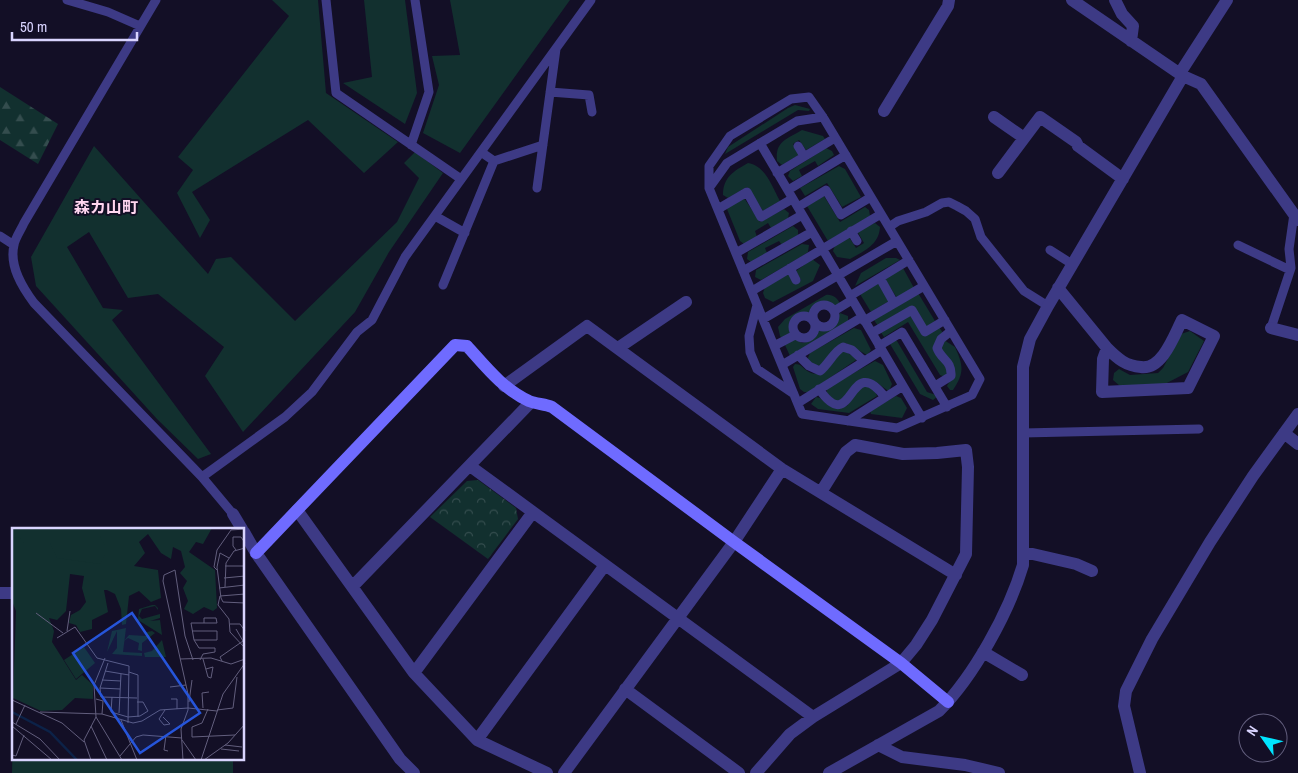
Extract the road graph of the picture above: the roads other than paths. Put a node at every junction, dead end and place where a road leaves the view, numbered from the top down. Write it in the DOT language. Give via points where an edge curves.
graph roads {
  1 [pos="68,0"];
  2 [pos="156,0"];
  3 [pos="326,0"];
  4 [pos="415,0"];
  5 [pos="591,0"];
  6 [pos="950,0"];
  7 [pos="1072,0"];
  8 [pos="1115,0"];
  9 [pos="1227,0"];
  10 [pos="140,26"];
  11 [pos="1131,41"];
  12 [pos="557,47"];
  13 [pos="1182,75"];
  14 [pos="550,92"];
  15 [pos="884,111"];
  16 [pos="592,112"];
  17 [pos="823,117"];
  18 [pos="994,118"];
  19 [pos="835,138"];
  20 [pos="1024,138"];
  21 [pos="760,144"];
  22 [pos="412,145"];
  23 [pos="543,145"];
  24 [pos="798,146"];
  25 [pos="481,152"];
  26 [pos="846,155"];
  27 [pos="804,156"];
  28 [pos="494,161"];
  29 [pos="777,173"];
  30 [pos="998,173"];
  31 [pos="462,179"];
  32 [pos="1123,179"];
  33 [pos="537,188"];
  34 [pos="709,188"];
  35 [pos="790,195"];
  36 [pos="871,197"];
  37 [pos="718,209"];
  38 [pos="800,211"];
  39 [pos="881,214"];
  40 [pos="435,216"];
  41 [pos="1296,217"];
  42 [pos="889,227"];
  43 [pos="851,231"];
  44 [pos="465,232"];
  45 [pos="812,232"];
  46 [pos="0,236"];
  47 [pos="897,240"];
  48 [pos="857,241"];
  49 [pos="14,245"];
  50 [pos="1238,245"];
  51 [pos="822,249"];
  52 [pos="1050,250"];
  53 [pos="736,253"];
  54 [pos="909,260"];
  55 [pos="1072,264"];
  56 [pos="790,268"];
  57 [pos="1290,270"];
  58 [pos="743,271"];
  59 [pos="838,275"];
  60 [pos="880,278"];
  61 [pos="796,280"];
  62 [pos="443,285"];
  63 [pos="924,286"];
  64 [pos="1058,288"];
  65 [pos="752,291"];
  66 [pos="851,298"];
  67 [pos="686,302"];
  68 [pos="894,304"];
  69 [pos="757,305"];
  70 [pos="1048,306"];
  71 [pos="834,311"];
  72 [pos="763,319"];
  73 [pos="863,319"];
  74 [pos="945,320"];
  75 [pos="814,322"];
  76 [pos="1271,328"];
  77 [pos="951,331"];
  78 [pos="872,333"];
  79 [pos="1298,334"];
  80 [pos="795,335"];
  81 [pos="774,346"];
  82 [pos="618,348"];
  83 [pos="880,348"];
  84 [pos="1107,348"];
  85 [pos="798,355"];
  86 [pos="864,361"];
  87 [pos="782,365"];
  88 [pos="504,386"];
  89 [pos="903,386"];
  90 [pos="935,386"];
  91 [pos="819,390"];
  92 [pos="885,397"];
  93 [pos="796,399"];
  94 [pos="531,402"];
  95 [pos="947,407"];
  96 [pos="1298,414"];
  97 [pos="922,418"];
  98 [pos="848,420"];
  99 [pos="1199,429"];
  100 [pos="1023,433"];
  101 [pos="1284,433"];
  102 [pos="1298,444"];
  103 [pos="470,466"];
  104 [pos="782,469"];
  105 [pos="202,477"];
  106 [pos="821,492"];
  107 [pos="297,510"];
  108 [pos="533,512"];
  109 [pos="233,514"];
  110 [pos="241,528"];
  111 [pos="245,538"];
  112 [pos="734,542"];
  113 [pos="1024,552"];
  114 [pos="250,555"];
  115 [pos="605,565"];
  116 [pos="1092,571"];
  117 [pos="956,574"];
  118 [pos="353,586"];
  119 [pos="677,618"];
  120 [pos="983,652"];
  121 [pos="901,663"];
  122 [pos="414,673"];
  123 [pos="1022,675"];
  124 [pos="625,689"];
  125 [pos="948,702"];
  126 [pos="813,717"];
  127 [pos="477,740"];
  128 [pos="878,745"];
  129 [pos="414,773"];
  130 [pos="547,773"];
  131 [pos="564,773"];
  132 [pos="739,773"];
  133 [pos="756,773"];
  134 [pos="829,773"];
  135 [pos="1000,773"];
  136 [pos="1140,773"];
  1 -- 10 [label="lane"];
  2 -- 10 [label="lane"];
  3 -- 22 [label="lane" via="336,93"];
  4 -- 22 [label="lane" via="430,92"];
  5 -- 12 [label="lane"];
  6 -- 15 [label="street"];
  7 -- 11 [label="street"];
  8 -- 11 [label="street" via="1133,26"];
  9 -- 13 [label="street"];
  10 -- 49 [label="lane"];
  11 -- 13 [label="street"];
  12 -- 14 [label="lane"];
  12 -- 25 [label="lane"];
  13 -- 32 [label="street"];
  13 -- 41 [label="street" via="1201,84"];
  14 -- 16 [label="lane" via="589,95"];
  14 -- 23 [label="lane"];
  17 -- 19 [label="lane"];
  17 -- 21 [label="lane" via="797,121"];
  17 -- 34 [label="lane" via="809,97 791,99 730,136 709,166"];
  18 -- 20 [label="street"];
  19 -- 26 [label="lane"];
  19 -- 27 [label="lane"];
  20 -- 30 [label="street"];
  20 -- 32 [label="street" via="1040,117"];
  21 -- 29 [label="lane"];
  21 -- 34 [label="lane" via="727,163"];
  22 -- 31 [label="lane"];
  23 -- 28 [label="lane"];
  23 -- 33 [label="lane"];
  24 -- 27 [label="lane"];
  25 -- 28 [label="lane"];
  25 -- 31 [label="lane"];
  26 -- 35 [label="lane"];
  26 -- 36 [label="lane"];
  27 -- 29 [label="lane"];
  28 -- 44 [label="lane"];
  29 -- 35 [label="lane"];
  31 -- 40 [label="lane"];
  32 -- 55 [label="street"];
  34 -- 37 [label="lane"];
  35 -- 37 [label="lane" via="761,217 747,192"];
  35 -- 38 [label="lane"];
  36 -- 38 [label="lane" via="841,215 826,190"];
  36 -- 39 [label="lane"];
  37 -- 53 [label="lane"];
  38 -- 45 [label="lane"];
  38 -- 53 [label="lane"];
  39 -- 42 [label="lane"];
  39 -- 43 [label="lane"];
  40 -- 44 [label="lane"];
  40 -- 105 [label="lane" via="405,257 372,320 357,332 312,392 285,417"];
  41 -- 57 [label="lane" via="1289,249"];
  42 -- 47 [label="lane"];
  42 -- 70 [label="lane" via="950,202 975,219 981,237 1024,291"];
  43 -- 48 [label="lane"];
  43 -- 51 [label="lane"];
  44 -- 62 [label="lane"];
  45 -- 51 [label="lane"];
  45 -- 58 [label="lane"];
  46 -- 49 [label="lane"];
  47 -- 54 [label="lane"];
  47 -- 59 [label="lane"];
  49 -- 105 [label="lane" via="14,266 20,283 34,303"];
  50 -- 57 [label="lane"];
  51 -- 56 [label="lane"];
  51 -- 59 [label="lane"];
  52 -- 55 [label="lane"];
  53 -- 58 [label="lane"];
  54 -- 60 [label="lane"];
  54 -- 63 [label="lane"];
  55 -- 64 [label="street"];
  56 -- 61 [label="lane"];
  56 -- 65 [label="lane"];
  57 -- 76 [label="lane"];
  58 -- 65 [label="lane"];
  59 -- 66 [label="lane"];
  59 -- 72 [label="lane"];
  60 -- 66 [label="lane"];
  60 -- 68 [label="lane"];
  63 -- 68 [label="lane"];
  63 -- 74 [label="lane"];
  64 -- 70 [label="street"];
  64 -- 84 [label="street"];
  65 -- 69 [label="lane"];
  66 -- 71 [label="lane"];
  66 -- 73 [label="lane"];
  67 -- 82 [label="street"];
  68 -- 73 [label="lane"];
  69 -- 72 [label="lane"];
  69 -- 93 [label="lane" via="749,336 750,352 757,369"];
  70 -- 100 [label="street" via="1026,350"];
  71 -- 75 [label="lane" via="835,316 829,326 823,328"];
  71 -- 75 [label="lane" via="828,305 819,305 812,312"];
  72 -- 81 [label="lane"];
  73 -- 78 [label="lane"];
  73 -- 85 [label="lane"];
  74 -- 77 [label="lane"];
  74 -- 78 [label="lane" via="924,332 912,310"];
  75 -- 80 [label="lane" via="814,332 810,337 805,339"];
  75 -- 80 [label="lane" via="806,316 798,318 793,326"];
  76 -- 79 [label="street"];
  77 -- 90 [label="lane" via="941,339 937,348 952,368 951,376"];
  77 -- 95 [label="lane" via="980,380 972,395"];
  78 -- 83 [label="lane"];
  80 -- 81 [label="lane"];
  81 -- 87 [label="lane"];
  82 -- 88 [label="street" via="587,326"];
  82 -- 104 [label="street"];
  83 -- 86 [label="lane"];
  83 -- 89 [label="lane"];
  83 -- 90 [label="lane" via="902,332"];
  84 -- 84 [label="street" via="1103,359 1102,392 1188,388 1214,336 1182,320 1161,359 1147,368 1120,361"];
  85 -- 86 [label="lane" via="820,371 838,349 844,347"];
  85 -- 87 [label="lane"];
  86 -- 91 [label="lane"];
  87 -- 93 [label="lane"];
  88 -- 94 [label="street"];
  88 -- 107 [label="street" via="466,346 455,345"];
  89 -- 92 [label="lane"];
  89 -- 97 [label="lane"];
  90 -- 95 [label="lane"];
  91 -- 92 [label="lane" via="832,404 839,405 863,383 870,383"];
  91 -- 93 [label="lane"];
  92 -- 98 [label="lane"];
  93 -- 98 [label="lane" via="802,414"];
  94 -- 103 [label="street"];
  94 -- 112 [label="street" via="552,407"];
  95 -- 97 [label="lane"];
  96 -- 101 [label="street"];
  97 -- 98 [label="lane" via="897,428"];
  99 -- 100 [label="lane"];
  100 -- 113 [label="street"];
  101 -- 102 [label="street"];
  101 -- 136 [label="street" via="1210,542 1152,639 1126,691 1124,706"];
  103 -- 108 [label="street"];
  103 -- 118 [label="street"];
  104 -- 106 [label="street"];
  104 -- 112 [label="street"];
  105 -- 109 [label="lane"];
  106 -- 117 [label="street"];
  106 -- 117 [label="street" via="846,452 855,445 903,454 966,450 966,554"];
  107 -- 114 [label="street"];
  107 -- 118 [label="street"];
  108 -- 115 [label="street"];
  108 -- 122 [label="street"];
  109 -- 110 [label="street"];
  111 -- 114 [label="street"];
  112 -- 119 [label="street"];
  112 -- 121 [label="street"];
  113 -- 116 [label="street"];
  113 -- 120 [label="street" via="1018,584"];
  114 -- 129 [label="street" via="400,759"];
  115 -- 119 [label="street"];
  115 -- 127 [label="street"];
  117 -- 121 [label="street" via="916,646"];
  118 -- 122 [label="street"];
  119 -- 124 [label="street"];
  119 -- 126 [label="street"];
  120 -- 123 [label="street"];
  120 -- 125 [label="street"];
  121 -- 125 [label="street"];
  121 -- 126 [label="street"];
  122 -- 127 [label="street"];
  124 -- 131 [label="street"];
  124 -- 132 [label="street"];
  125 -- 128 [label="street" via="939,711"];
  126 -- 133 [label="street" via="790,734"];
  127 -- 130 [label="street"];
  128 -- 134 [label="street"];
  128 -- 135 [label="street" via="902,758 965,765"];
}
